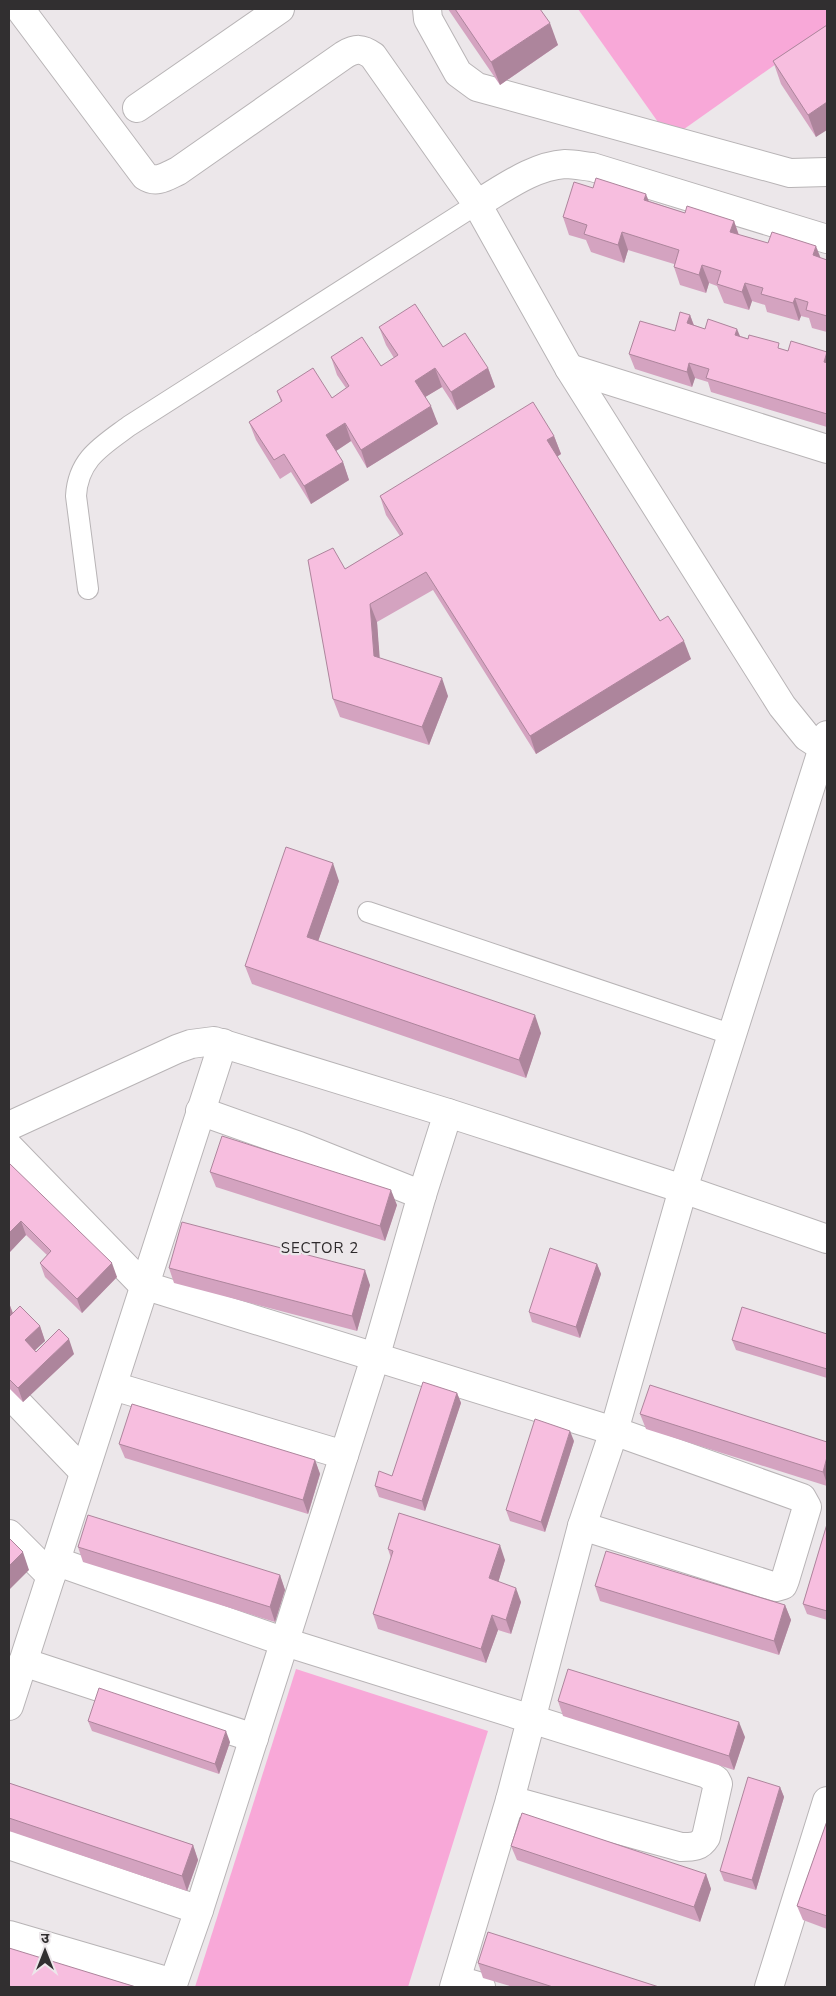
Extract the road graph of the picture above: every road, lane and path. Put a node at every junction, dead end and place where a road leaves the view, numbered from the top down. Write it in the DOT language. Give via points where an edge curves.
graph roads {
  1 [pos="20,9"];
  2 [pos="280,9"];
  3 [pos="427,9"];
  4 [pos="137,108"];
  5 [pos="827,172"];
  6 [pos="477,204"];
  7 [pos="827,238"];
  8 [pos="569,368"];
  9 [pos="827,449"];
  10 [pos="88,589"];
  11 [pos="826,744"];
  12 [pos="368,912"];
  13 [pos="733,1035"];
  14 [pos="223,1043"];
  15 [pos="200,1111"];
  16 [pos="448,1113"];
  17 [pos="9,1126"];
  18 [pos="9,1147"];
  19 [pos="683,1189"];
  20 [pos="422,1195"];
  21 [pos="827,1239"];
  22 [pos="144,1285"];
  23 [pos="375,1358"];
  24 [pos="113,1386"];
  25 [pos="9,1394"];
  26 [pos="614,1431"];
  27 [pos="344,1455"];
  28 [pos="84,1472"];
  29 [pos="582,1526"];
  30 [pos="9,1534"];
  31 [pos="53,1569"];
  32 [pos="285,1642"];
  33 [pos="23,1662"];
  34 [pos="9,1706"];
  35 [pos="531,1719"];
  36 [pos="254,1738"];
  37 [pos="510,1800"];
  38 [pos="827,1801"];
  39 [pos="9,1845"];
  40 [pos="200,1910"];
  41 [pos="9,1936"];
  42 [pos="173,1985"];
  43 [pos="464,1985"];
  44 [pos="769,1987"];
  1 -- 6 [label="street" via="148,178 163,179 178,171 344,55 358,49 365,50 380,65"];
  2 -- 4 [label="street"];
  3 -- 5 [label="street" via="428,19 458,74 477,87 790,173"];
  6 -- 7 [label="street" via="526,175 564,164 592,167"];
  6 -- 8 [label="street"];
  6 -- 10 [label="lane" via="97,449 88,459 76,486"];
  8 -- 9 [label="street"];
  8 -- 11 [label="street" via="782,706 807,737"];
  11 -- 13 [label="street"];
  12 -- 13 [label="lane"];
  13 -- 19 [label="street"];
  14 -- 15 [label="street"];
  14 -- 16 [label="street"];
  14 -- 17 [label="street" via="203,1042 177,1049"];
  15 -- 20 [label="street"];
  15 -- 22 [label="street"];
  16 -- 19 [label="street"];
  16 -- 20 [label="street"];
  18 -- 22 [label="street"];
  19 -- 21 [label="street"];
  19 -- 26 [label="street"];
  20 -- 23 [label="street"];
  22 -- 23 [label="street"];
  22 -- 24 [label="street"];
  23 -- 26 [label="street"];
  23 -- 27 [label="street"];
  24 -- 27 [label="street"];
  24 -- 28 [label="street"];
  25 -- 28 [label="street"];
  26 -- 29 [label="street"];
  26 -- 29 [label="street" via="804,1500 806,1514 784,1580 780,1587 771,1587"];
  27 -- 32 [label="street"];
  28 -- 31 [label="street"];
  29 -- 35 [label="street"];
  30 -- 31 [label="street"];
  31 -- 32 [label="street"];
  31 -- 33 [label="street"];
  32 -- 35 [label="street"];
  32 -- 36 [label="street"];
  33 -- 34 [label="street"];
  33 -- 36 [label="street"];
  35 -- 37 [label="street"];
  35 -- 37 [label="street" via="713,1777 718,1788 706,1837 694,1847 681,1847"];
  36 -- 40 [label="street"];
  37 -- 43 [label="street"];
  38 -- 44 [label="street"];
  39 -- 40 [label="street"];
  40 -- 42 [label="street"];
  41 -- 42 [label="street"];
}
